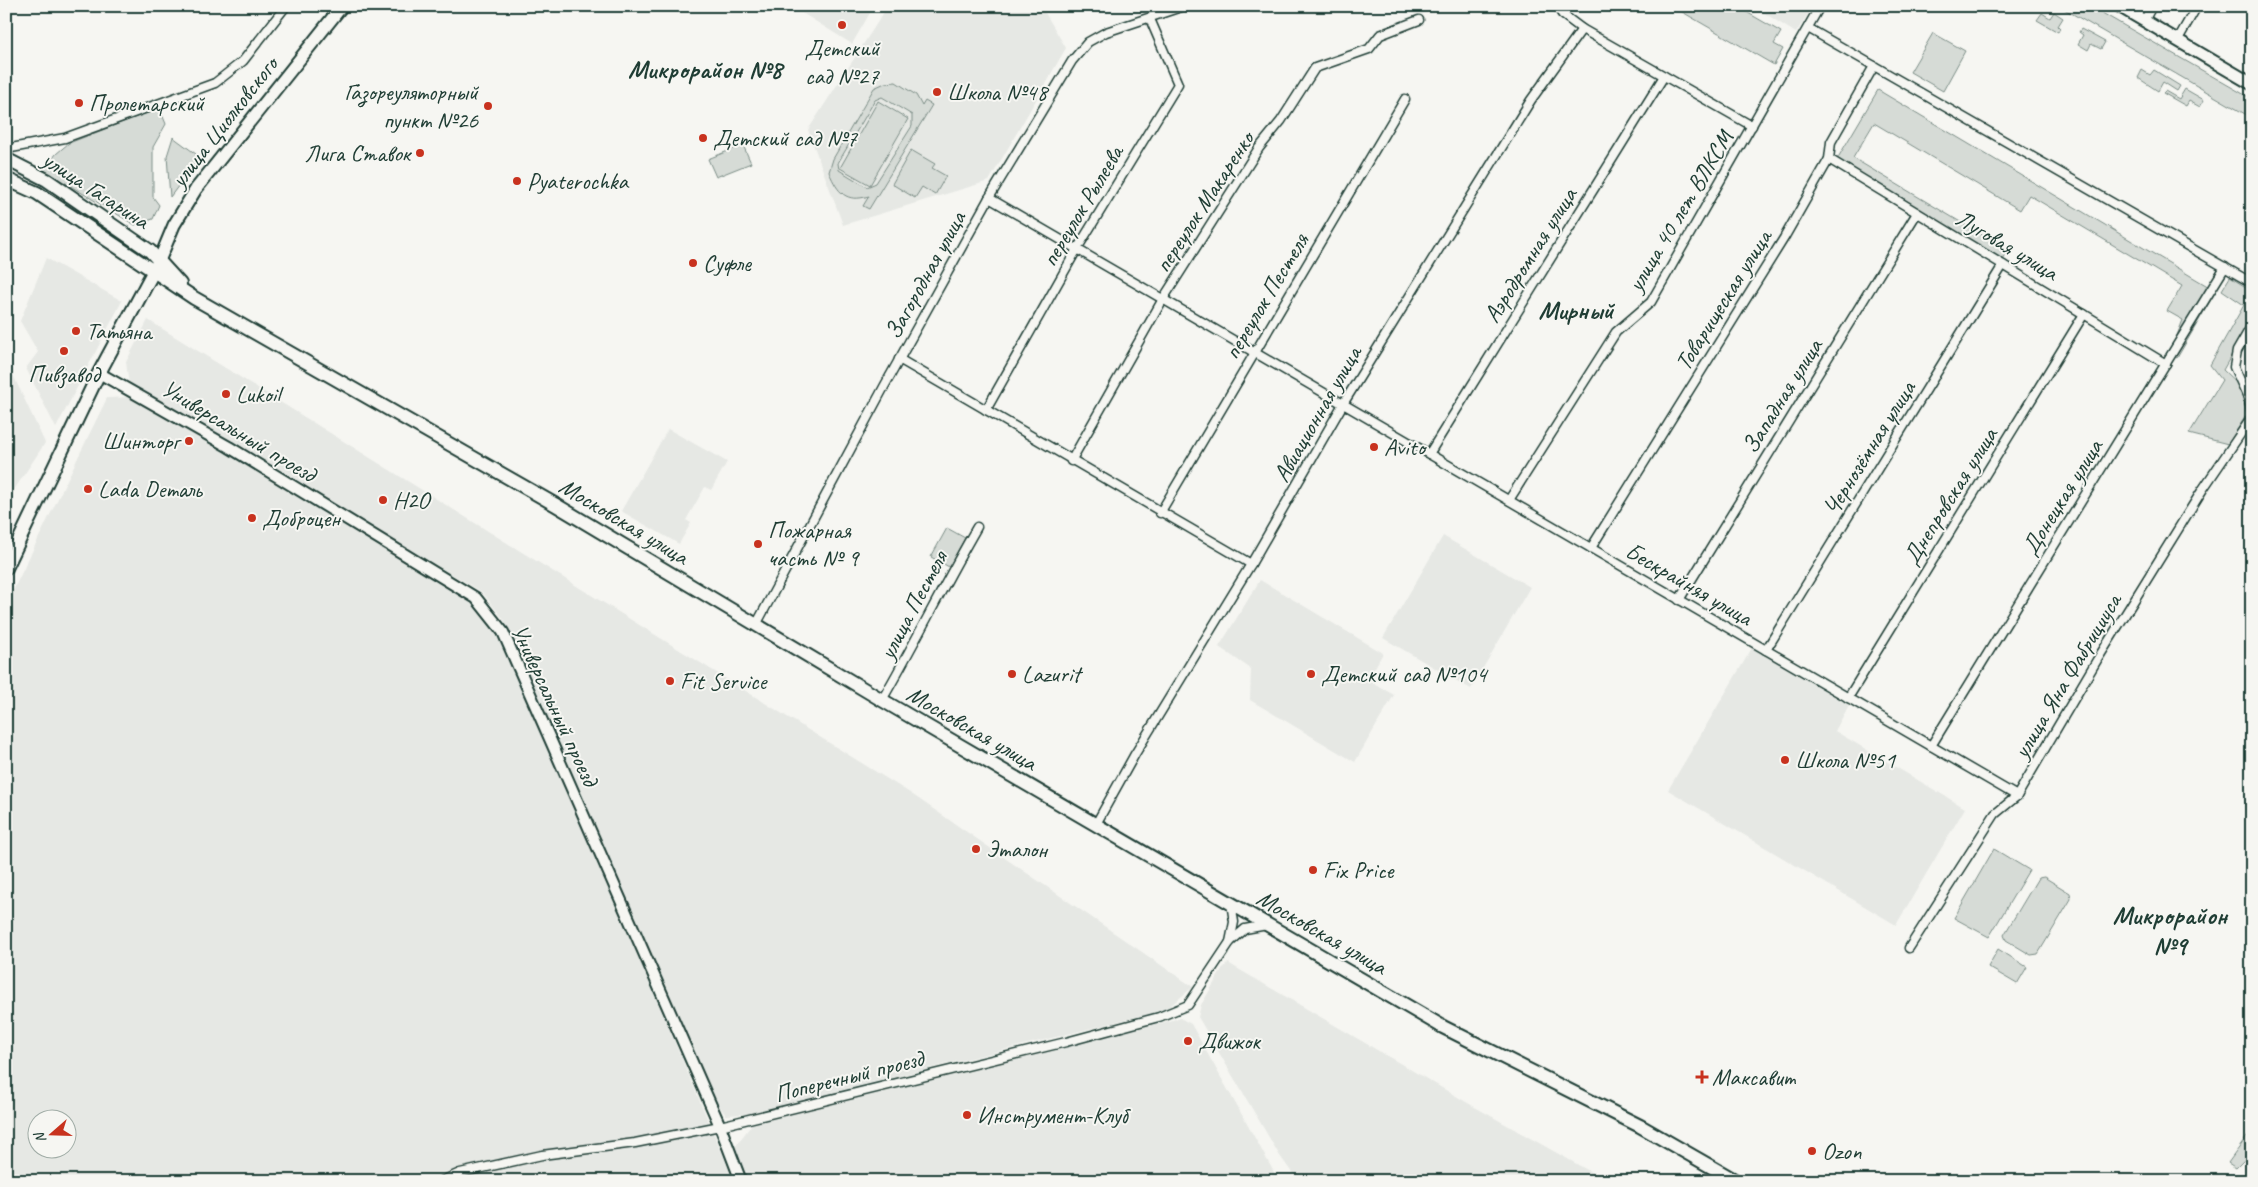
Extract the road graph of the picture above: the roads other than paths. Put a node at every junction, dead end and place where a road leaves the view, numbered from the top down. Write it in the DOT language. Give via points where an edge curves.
graph roads {
  1 [pos="286,6"];
  2 [pos="342,6"];
  3 [pos="1184,6"];
  4 [pos="1557,6"];
  5 [pos="1820,6"];
  6 [pos="2119,6"];
  7 [pos="2152,6"];
  8 [pos="2197,6"];
  9 [pos="1150,19"];
  10 [pos="1419,20"];
  11 [pos="2144,21"];
  12 [pos="1808,28"];
  13 [pos="1582,29"];
  14 [pos="2176,41"];
  15 [pos="1874,66"];
  16 [pos="1664,76"];
  17 [pos="2252,84"];
  18 [pos="1405,98"];
  19 [pos="1752,126"];
  20 [pos="6,149"];
  21 [pos="6,159"];
  22 [pos="1829,159"];
  23 [pos="6,179"];
  24 [pos="989,198"];
  25 [pos="1917,213"];
  26 [pos="1077,249"];
  27 [pos="2003,265"];
  28 [pos="156,266"];
  29 [pos="2225,267"];
  30 [pos="2252,283"];
  31 [pos="1163,299"];
  32 [pos="2084,314"];
  33 [pos="2252,325"];
  34 [pos="1255,353"];
  35 [pos="899,359"];
  36 [pos="2166,364"];
  37 [pos="99,373"];
  38 [pos="1343,404"];
  39 [pos="986,410"];
  40 [pos="2252,412"];
  41 [pos="2252,417"];
  42 [pos="1429,454"];
  43 [pos="1071,461"];
  44 [pos="1509,500"];
  45 [pos="1160,512"];
  46 [pos="977,527"];
  47 [pos="1591,548"];
  48 [pos="1251,564"];
  49 [pos="6,568"];
  50 [pos="1679,600"];
  51 [pos="756,625"];
  52 [pos="1766,650"];
  53 [pos="1848,698"];
  54 [pos="882,700"];
  55 [pos="1931,746"];
  56 [pos="2017,796"];
  57 [pos="1096,824"];
  58 [pos="1231,903"];
  59 [pos="1268,924"];
  60 [pos="1230,942"];
  61 [pos="1909,948"];
  62 [pos="720,1126"];
  63 [pos="442,1181"];
  64 [pos="740,1181"];
  65 [pos="1736,1181"];
  1 -- 20 [label="street" via="243,61 215,83 65,138"];
  2 -- 28 [label="main road, улица Циолковского" via="196,189 174,225"];
  3 -- 9 [label="street, Загородная улица"];
  4 -- 13 [label="street" via="1562,14"];
  5 -- 12 [label="street, улица 40 лет ВЛКСМ"];
  6 -- 11 [label="main road"];
  7 -- 11 [label="street"];
  8 -- 14 [label="street"];
  9 -- 24 [label="street, Загородная улица" via="1106,32 1088,42 1072,60"];
  9 -- 26 [label="street, переулок Рылеева" via="1178,84"];
  10 -- 31 [label="street, переулок Макаренко" via="1380,35 1369,49 1315,68 1281,121 1259,148"];
  11 -- 14 [label="main road"];
  12 -- 15 [label="street"];
  12 -- 19 [label="street, улица 40 лет ВЛКСМ"];
  13 -- 16 [label="street"];
  13 -- 38 [label="street, Авиационная улица" via="1531,100"];
  14 -- 17 [label="main road"];
  15 -- 22 [label="street, Товарищеская улица" via="1831,142"];
  15 -- 29 [label="street"];
  16 -- 19 [label="street"];
  16 -- 42 [label="street, Аэродромная улица"];
  18 -- 34 [label="street, переулок Пестеля"];
  19 -- 44 [label="street, улица 40 лет ВЛКСМ" via="1651,302 1616,332"];
  21 -- 28 [label="main road, улица Гагарина" via="47,180 150,251"];
  22 -- 25 [label="street, Луговая улица"];
  22 -- 47 [label="street, Товарищеская улица" via="1784,238"];
  23 -- 28 [label="main road, улица Гагарина" via="37,193"];
  24 -- 26 [label="street, Бескрайняя улица"];
  24 -- 35 [label="street, Загородная улица"];
  25 -- 27 [label="street, Луговая улица"];
  25 -- 50 [label="street, Западная улица"];
  26 -- 31 [label="street, Бескрайняя улица"];
  26 -- 39 [label="street, переулок Рылеева"];
  27 -- 32 [label="street, Луговая улица"];
  27 -- 52 [label="street, Чернозёмная улица"];
  28 -- 37 [label="main road"];
  28 -- 51 [label="main road, Московская улица" via="194,298 556,505"];
  29 -- 30 [label="street"];
  29 -- 36 [label="street, Донецкая улица"];
  31 -- 34 [label="street, Бескрайняя улица"];
  31 -- 43 [label="street, переулок Макаренко"];
  32 -- 36 [label="street, Луговая улица"];
  32 -- 53 [label="street, Днепровская улица"];
  33 -- 40 [label="street" via="2237,351 2234,367"];
  34 -- 38 [label="street, Бескрайняя улица"];
  34 -- 45 [label="street, переулок Пестеля"];
  35 -- 39 [label="street"];
  35 -- 51 [label="street, Загородная улица"];
  36 -- 55 [label="street, Донецкая улица"];
  37 -- 49 [label="main road"];
  37 -- 62 [label="street, Универсальный проезд" via="230,448 476,598 503,632"];
  38 -- 42 [label="street, Бескрайняя улица"];
  38 -- 48 [label="street, Авиационная улица"];
  39 -- 43 [label="street"];
  41 -- 56 [label="street, улица Яна Фабрициуса" via="2203,489"];
  42 -- 44 [label="street, Бескрайняя улица"];
  43 -- 45 [label="street"];
  44 -- 47 [label="street, Бескрайняя улица"];
  45 -- 48 [label="street"];
  46 -- 54 [label="street, улица Пестеля"];
  47 -- 50 [label="street, Бескрайняя улица"];
  48 -- 57 [label="street, Авиационная улица"];
  50 -- 52 [label="street, Бескрайняя улица"];
  51 -- 54 [label="main road, Московская улица"];
  52 -- 53 [label="street, Бескрайняя улица"];
  53 -- 55 [label="street, Бескрайняя улица"];
  54 -- 57 [label="main road, Московская улица"];
  55 -- 56 [label="street, Бескрайняя улица"];
  56 -- 61 [label="street, улица Яна Фабрициуса" via="1995,814"];
  57 -- 58 [label="main road, Московская улица"];
  58 -- 59 [label="main road, Московская улица"];
  58 -- 60 [label="street, Поперечный проезд" via="1234,922"];
  59 -- 60 [label="street, Поперечный проезд" via="1245,929"];
  59 -- 65 [label="main road, Московская улица" via="1458,1035 1640,1126"];
  60 -- 62 [label="street, Поперечный проезд" via="1188,1005 1160,1017"];
  62 -- 63 [label="street, Поперечный проезд" via="635,1143 542,1155 460,1173"];
  62 -- 64 [label="street, Универсальный проезд"];
}
